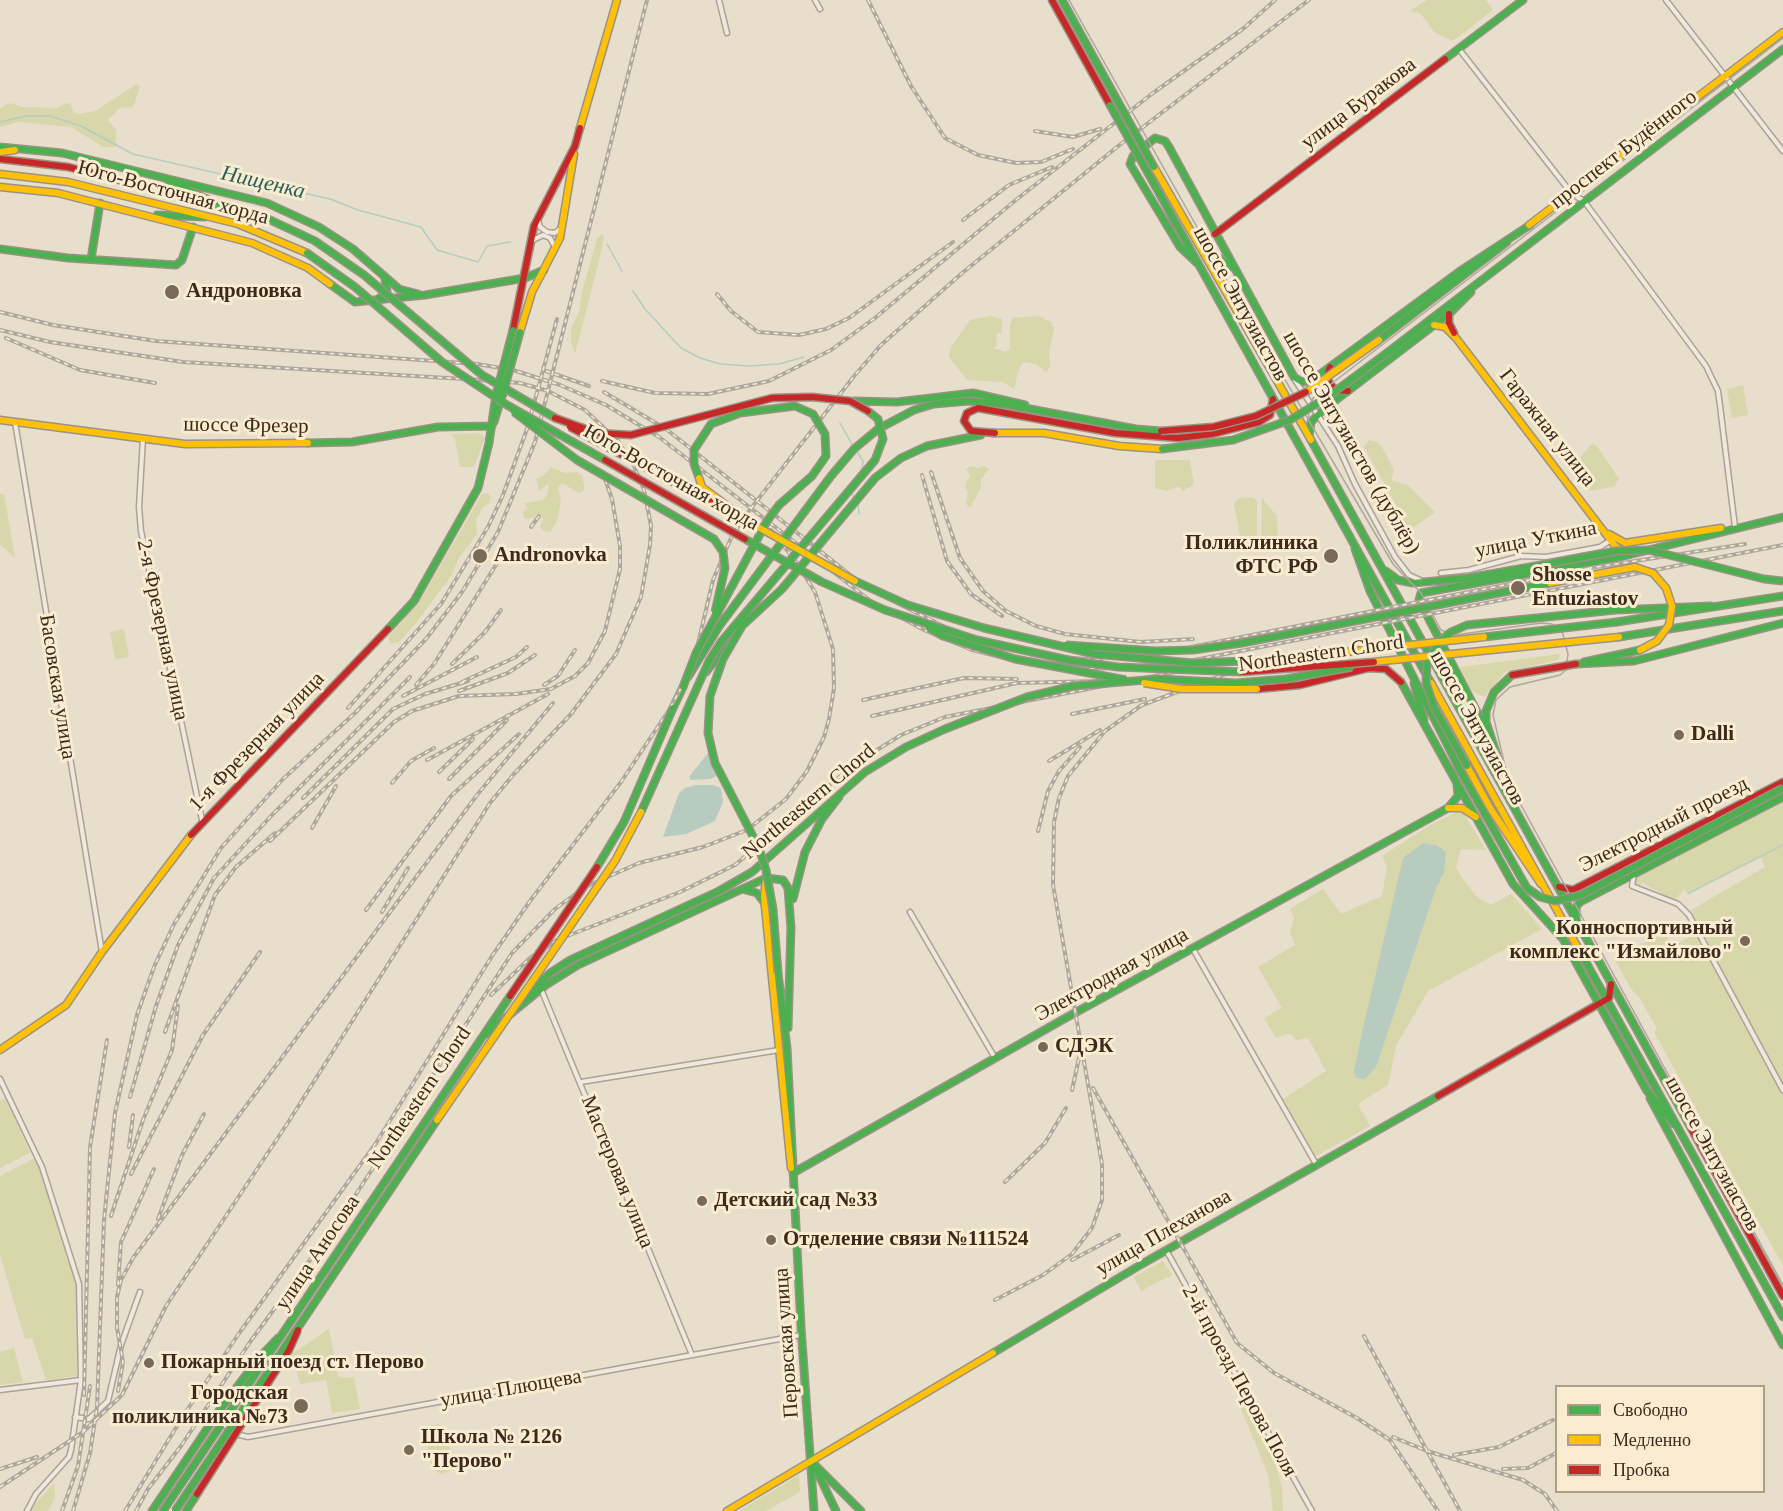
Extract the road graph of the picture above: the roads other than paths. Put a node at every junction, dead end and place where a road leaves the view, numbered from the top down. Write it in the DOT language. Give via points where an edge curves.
graph roads {
  1 [pos="617,0"];
  2 [pos="719,0"];
  3 [pos="815,0"];
  4 [pos="1052,0"];
  5 [pos="1062,0"];
  6 [pos="1523,0"];
  7 [pos="1666,0"];
  8 [pos="820,9"];
  9 [pos="1783,32"];
  10 [pos="727,33"];
  11 [pos="1459,49"];
  12 [pos="1783,49"];
  13 [pos="1726,76"];
  14 [pos="1734,87"];
  15 [pos="575,146"];
  16 [pos="0,147"];
  17 [pos="29,148"];
  18 [pos="1783,151"];
  19 [pos="0,152"];
  20 [pos="0,159"];
  21 [pos="0,174"];
  22 [pos="154,175"];
  23 [pos="0,184"];
  24 [pos="1572,194"];
  25 [pos="1584,201"];
  26 [pos="100,203"];
  27 [pos="221,206"];
  28 [pos="146,215"];
  29 [pos="539,216"];
  30 [pos="211,218"];
  31 [pos="564,225"];
  32 [pos="1530,225"];
  33 [pos="193,227"];
  34 [pos="1215,234"];
  35 [pos="1194,236"];
  36 [pos="530,242"];
  37 [pos="0,249"];
  38 [pos="555,251"];
  39 [pos="91,259"];
  40 [pos="1199,265"];
  41 [pos="544,270"];
  42 [pos="1238,275"];
  43 [pos="383,276"];
  44 [pos="525,278"];
  45 [pos="425,295"];
  46 [pos="375,301"];
  47 [pos="1457,302"];
  48 [pos="1450,313"];
  49 [pos="1434,325"];
  50 [pos="517,331"];
  51 [pos="1456,338"];
  52 [pos="1331,366"];
  53 [pos="1294,377"];
  54 [pos="1349,390"];
  55 [pos="1272,395"];
  56 [pos="849,401"];
  57 [pos="507,405"];
  58 [pos="1037,411"];
  59 [pos="1317,415"];
  60 [pos="1067,417"];
  61 [pos="555,418"];
  62 [pos="0,420"];
  63 [pos="15,422"];
  64 [pos="492,426"];
  65 [pos="995,433"];
  66 [pos="1115,433"];
  67 [pos="1308,436"];
  68 [pos="143,438"];
  69 [pos="1783,517"];
  70 [pos="749,522"];
  71 [pos="1735,527"];
  72 [pos="1605,530"];
  73 [pos="1349,531"];
  74 [pos="1611,540"];
  75 [pos="1632,554"];
  76 [pos="1384,570"];
  77 [pos="1441,573"];
  78 [pos="1783,581"];
  79 [pos="1429,582"];
  80 [pos="1783,596"];
  81 [pos="1727,606"];
  82 [pos="1783,611"];
  83 [pos="713,620"];
  84 [pos="1783,622"];
  85 [pos="920,623"];
  86 [pos="742,626"];
  87 [pos="1044,643"];
  88 [pos="1374,662"];
  89 [pos="1576,664"];
  90 [pos="1412,672"];
  91 [pos="683,687"];
  92 [pos="694,691"];
  93 [pos="1424,722"];
  94 [pos="1491,737"];
  95 [pos="1783,782"];
  96 [pos="1457,784"];
  97 [pos="847,788"];
  98 [pos="1783,789"];
  99 [pos="1759,795"];
  100 [pos="1783,797"];
  101 [pos="1513,804"];
  102 [pos="1766,806"];
  103 [pos="1448,807"];
  104 [pos="1476,817"];
  105 [pos="202,821"];
  106 [pos="1690,830"];
  107 [pos="1696,842"];
  108 [pos="1634,874"];
  109 [pos="766,878"];
  110 [pos="1559,887"];
  111 [pos="742,889"];
  112 [pos="1552,897"];
  113 [pos="766,909"];
  114 [pos="910,912"];
  115 [pos="1576,919"];
  116 [pos="791,929"];
  117 [pos="1193,949"];
  118 [pos="102,952"];
  119 [pos="1611,984"];
  120 [pos="542,989"];
  121 [pos="1592,989"];
  122 [pos="1608,999"];
  123 [pos="518,1002"];
  124 [pos="1600,1003"];
  125 [pos="1592,1009"];
  126 [pos="1606,1014"];
  127 [pos="783,1049"];
  128 [pos="0,1050"];
  129 [pos="995,1058"];
  130 [pos="0,1079"];
  131 [pos="581,1082"];
  132 [pos="1783,1090"];
  133 [pos="1647,1091"];
  134 [pos="8,1093"];
  135 [pos="1,1095"];
  136 [pos="1681,1132"];
  137 [pos="1316,1164"];
  138 [pos="793,1173"];
  139 [pos="1166,1250"];
  140 [pos="140,1292"];
  141 [pos="1783,1296"];
  142 [pos="304,1317"];
  143 [pos="1783,1317"];
  144 [pos="282,1333"];
  145 [pos="801,1335"];
  146 [pos="1783,1345"];
  147 [pos="692,1355"];
  148 [pos="81,1380"];
  149 [pos="0,1390"];
  150 [pos="75,1418"];
  151 [pos="226,1426"];
  152 [pos="812,1461"];
  153 [pos="27,1511"];
  154 [pos="152,1511"];
  155 [pos="165,1511"];
  156 [pos="174,1511"];
  157 [pos="186,1511"];
  158 [pos="727,1511"];
  159 [pos="814,1511"];
  160 [pos="836,1511"];
  161 [pos="861,1511"];
  162 [pos="1312,1511"];
  1 -- 15 [label="main road"];
  2 -- 10 [label="street"];
  3 -- 8 [label="street"];
  4 -- 40 [label="main road, шоссе Энтузиастов, bridge"];
  5 -- 35 [label="main road, шоссе Энтузиастов, bridge"];
  6 -- 11 [label="main road, улица Буракова"];
  7 -- 13 [label="street"];
  9 -- 13 [label="main road, проспект Будённого"];
  11 -- 24 [label="street"];
  11 -- 34 [label="main road, улица Буракова"];
  12 -- 14 [label="main road, проспект Будённого"];
  13 -- 14 [label="street"];
  13 -- 24 [label="main road, проспект Будённого"];
  14 -- 18 [label="street"];
  14 -- 25 [label="main road, проспект Будённого"];
  15 -- 29 [label="main road"];
  15 -- 31 [label="main road"];
  16 -- 17 [label="main road"];
  17 -- 19 [label="main road"];
  17 -- 22 [label="main road"];
  20 -- 27 [label="main road, Юго-Восточная хорда" via="68,167"];
  21 -- 30 [label="main road, Юго-Восточная хорда" via="68,182"];
  22 -- 27 [label="main road"];
  22 -- 43 [label="main road" via="287,211 337,238"];
  23 -- 26 [label="main road"];
  24 -- 25 [label="street"];
  24 -- 32 [label="main road, проспект Будённого"];
  25 -- 47 [label="main road, проспект Будённого"];
  25 -- 71 [label="street" via="1711,374 1720,406"];
  26 -- 28 [label="main road"];
  26 -- 39 [label="main road"];
  27 -- 61 [label="main road, Юго-Восточная хорда, bridge" via="266,218 315,242 364,275 482,375"];
  28 -- 30 [label="main road"];
  28 -- 33 [label="main road"];
  29 -- 31 [label="street" via="540,227 547,232 555,232"];
  29 -- 36 [label="main road"];
  30 -- 57 [label="main road, Юго-Восточная хорда, bridge" via="263,233 307,253 355,287 442,362"];
  31 -- 38 [label="main road"];
  32 -- 52 [label="main road, проспект Будённого"];
  32 -- 60 [label="main road, проспект Будённого, bridge" via="1314,388 1282,405 1224,425 1196,430 1161,431"];
  33 -- 39 [label="main road" via="182,260 176,265"];
  33 -- 46 [label="main road" via="272,250 308,268 348,299"];
  34 -- 40 [label="main road, шоссе Энтузиастов (дублёр)" via="1165,141 1155,138 1133,156 1130,164 1180,247"];
  34 -- 42 [label="main road, шоссе Энтузиастов (дублёр)"];
  35 -- 42 [label="main road"];
  35 -- 67 [label="main road, шоссе Энтузиастов"];
  36 -- 38 [label="street" via="537,236 547,236"];
  36 -- 44 [label="main road"];
  37 -- 39 [label="main road"];
  38 -- 41 [label="main road"];
  40 -- 55 [label="main road, шоссе Энтузиастов"];
  41 -- 44 [label="main road"];
  41 -- 50 [label="main road"];
  42 -- 53 [label="main road, шоссе Энтузиастов (дублёр)"];
  43 -- 45 [label="main road" via="399,289"];
  43 -- 46 [label="main road" via="387,292"];
  44 -- 45 [label="main road"];
  44 -- 50 [label="main road"];
  45 -- 46 [label="main road"];
  47 -- 48 [label="main road, проспект Будённого"];
  47 -- 65 [label="main road, проспект Будённого, bridge" via="1326,398 1290,420 1233,440 1162,449 1044,433"];
  48 -- 49 [label="main road, проспект Будённого"];
  48 -- 51 [label="main road, Гаражная улица" via="1449,323"];
  49 -- 51 [label="main road, Гаражная улица" via="1445,327"];
  49 -- 54 [label="main road, проспект Будённого"];
  50 -- 64 [label="main road, 1-я Фрезерная улица, bridge"];
  51 -- 72 [label="main road, Гаражная улица"];
  52 -- 53 [label="main road, проспект Будённого" via="1306,382"];
  52 -- 54 [label="main road" via="1327,375 1330,385 1337,390"];
  53 -- 59 [label="street, шоссе Энтузиастов (дублёр)"];
  54 -- 59 [label="main road, проспект Будённого"];
  55 -- 66 [label="main road" via="1273,404 1266,419 1225,432 1169,438"];
  55 -- 73 [label="main road, шоссе Энтузиастов"];
  56 -- 58 [label="main road" via="897,402 962,393 1015,401"];
  56 -- 61 [label="main road, bridge" via="772,398 631,435 597,433"];
  56 -- 92 [label="main road, bridge" via="871,411 882,429 881,449 721,642"];
  57 -- 83 [label="main road, bridge" via="577,460 714,539 723,552 725,568"];
  57 -- 85 [label="main road, Юго-Восточная хорда, bridge" via="822,582"];
  58 -- 60 [label="main road"];
  58 -- 91 [label="main road, bridge" via="990,403 950,402 914,410 878,429 844,460 767,559 720,625"];
  59 -- 67 [label="main road, проспект Будённого"];
  59 -- 79 [label="street, шоссе Энтузиастов (дублёр)" via="1338,446 1395,557 1409,575"];
  60 -- 66 [label="main road"];
  61 -- 70 [label="main road, Юго-Восточная хорда, bridge"];
  62 -- 63 [label="main road, шоссе Фрезер"];
  63 -- 68 [label="main road, шоссе Фрезер"];
  63 -- 118 [label="street, Басовская улица"];
  64 -- 68 [label="main road, шоссе Фрезер" via="438,427 321,444 221,445"];
  64 -- 105 [label="main road, 1-я Фрезерная улица" via="475,493 414,601"];
  65 -- 66 [label="main road" via="971,431 964,421 967,413 978,408"];
  65 -- 86 [label="main road, bridge" via="927,446 901,458 875,478 782,589"];
  67 -- 76 [label="main road, шоссе Энтузиастов"];
  68 -- 105 [label="street, 2-я Фрезерная улица" via="141,531"];
  69 -- 71 [label="main road, улица Уткина"];
  70 -- 83 [label="main road, Northeastern Chord, bridge" via="702,487 694,464 700,436 711,424 740,413 779,406 805,409 821,424 826,456 812,476 767,521"];
  70 -- 87 [label="main road, Northeastern Chord, bridge" via="838,574 908,605"];
  71 -- 72 [label="main road, улица Уткина" via="1625,543"];
  71 -- 75 [label="main road, улица Уткина"];
  72 -- 74 [label="main road, Гаражная улица"];
  73 -- 90 [label="main road" via="1370,591"];
  73 -- 112 [label="main road, шоссе Энтузиастов"];
  74 -- 75 [label="main road, улица Уткина" via="1619,550"];
  74 -- 77 [label="street, улица Уткина" via="1600,547 1546,557 1521,556"];
  75 -- 94 [label="main road" via="1420,594 1419,600"];
  76 -- 79 [label="main road" via="1405,583"];
  76 -- 101 [label="main road, шоссе Энтузиастов"];
  78 -- 79 [label="main road, bridge" via="1649,550 1616,551"];
  80 -- 81 [label="main road, Northeastern Chord"];
  81 -- 87 [label="main road, Northeastern Chord, bridge" via="1266,661 1151,661"];
  81 -- 112 [label="main road, bridge" via="1616,610 1467,625 1439,642 1427,663 1425,683 1434,706 1490,808"];
  82 -- 88 [label="main road, Northeastern Chord, bridge" via="1618,637"];
  83 -- 91 [label="main road, Northeastern Chord, bridge"];
  84 -- 89 [label="main road" via="1634,661"];
  85 -- 88 [label="main road, Юго-Восточная хорда, bridge" via="1073,661 1175,672 1278,671"];
  85 -- 93 [label="main road, bridge" via="943,636 1015,659 1182,688 1300,685 1369,668 1386,669 1399,678"];
  86 -- 92 [label="main road, bridge"];
  86 -- 127 [label="main road, bridge" via="715,680 708,733 720,777 759,848 766,870 773,909"];
  87 -- 89 [label="main road, bridge" via="1193,650 1626,567 1644,569 1661,580 1670,597 1671,616 1658,641 1640,650"];
  88 -- 97 [label="main road, Northeastern Chord, bridge" via="1286,679 1236,683 1158,679 1064,688 1008,703 906,747"];
  89 -- 94 [label="main road, bridge" via="1512,675 1497,686 1489,701 1486,722"];
  90 -- 93 [label="main road"];
  90 -- 98 [label="main road, bridge" via="1461,772 1527,888 1540,897 1555,901 1581,895"];
  91 -- 144 [label="main road, Northeastern Chord, bridge" via="624,822 592,877"];
  92 -- 123 [label="main road, bridge" via="625,844"];
  93 -- 96 [label="main road"];
  94 -- 101 [label="main road"];
  95 -- 99 [label="main road, Электродный проезд"];
  96 -- 103 [label="main road" via="1458,796"];
  96 -- 104 [label="main road"];
  97 -- 116 [label="main road" via="822,819 805,852 793,895"];
  97 -- 123 [label="main road, Northeastern Chord, bridge" via="752,872 570,960"];
  99 -- 102 [label="main road" via="1759,806"];
  99 -- 106 [label="main road, Электродный проезд"];
  100 -- 102 [label="main road, Электродный проезд"];
  101 -- 110 [label="main road, шоссе Энтузиастов"];
  102 -- 107 [label="main road, Электродный проезд"];
  103 -- 104 [label="main road" via="1462,808"];
  103 -- 117 [label="main road, Электродная улица"];
  104 -- 121 [label="main road" via="1514,884 1563,939"];
  105 -- 118 [label="main road, 1-я Фрезерная улица"];
  106 -- 107 [label="main road" via="1698,833"];
  106 -- 110 [label="main road, Электродный проезд" via="1573,891"];
  107 -- 108 [label="main road, Электродный проезд"];
  108 -- 115 [label="main road, Электродный проезд" via="1580,902"];
  108 -- 132 [label="street" via="1632,886 1677,904 1689,915"];
  109 -- 111 [label="main road, улица Аносова"];
  109 -- 113 [label="main road"];
  109 -- 116 [label="main road" via="783,880 788,888"];
  110 -- 115 [label="main road, шоссе Энтузиастов"];
  111 -- 113 [label="main road" via="759,895"];
  111 -- 120 [label="main road, улица Аносова" via="578,965"];
  112 -- 122 [label="main road, шоссе Энтузиастов"];
  113 -- 127 [label="main road"];
  114 -- 129 [label="street"];
  115 -- 119 [label="main road, шоссе Энтузиастов"];
  116 -- 127 [label="main road"];
  117 -- 129 [label="main road, Электродная улица"];
  117 -- 137 [label="street"];
  118 -- 128 [label="main road, 1-я Фрезерная улица" via="60,1011"];
  119 -- 122 [label="main road"];
  119 -- 141 [label="main road, шоссе Энтузиастов"];
  120 -- 131 [label="street, Мастеровая улица"];
  120 -- 151 [label="main road, улица Аносова" via="481,1040"];
  121 -- 124 [label="main road"];
  121 -- 125 [label="main road"];
  122 -- 124 [label="main road, улица Плеханова"];
  122 -- 126 [label="main road"];
  122 -- 136 [label="main road, шоссе Энтузиастов"];
  123 -- 142 [label="main road, bridge"];
  124 -- 125 [label="main road, улица Плеханова"];
  124 -- 126 [label="main road"];
  125 -- 126 [label="main road"];
  125 -- 137 [label="main road, улица Плеханова"];
  126 -- 133 [label="main road"];
  127 -- 131 [label="street"];
  127 -- 138 [label="main road, Перовская улица"];
  129 -- 138 [label="main road, Электродная улица"];
  130 -- 134 [label="street"];
  131 -- 147 [label="street, Мастеровая улица"];
  133 -- 136 [label="main road"];
  133 -- 146 [label="main road"];
  134 -- 135 [label="street"];
  134 -- 148 [label="street" via="36,1151 79,1284"];
  136 -- 143 [label="main road, шоссе Энтузиастов"];
  137 -- 139 [label="main road, улица Плеханова"];
  138 -- 145 [label="main road, Перовская улица"];
  139 -- 152 [label="main road, улица Плеханова"];
  139 -- 162 [label="street, 2-й проезд Перова Поля"];
  140 -- 150 [label="street" via="121,1345 108,1401 89,1419"];
  142 -- 156 [label="main road, bridge"];
  142 -- 157 [label="main road, bridge" via="289,1350"];
  144 -- 154 [label="main road" via="258,1358"];
  144 -- 155 [label="main road, Northeastern Chord"];
  145 -- 147 [label="street, улица Плющева"];
  145 -- 152 [label="main road, Перовская улица"];
  147 -- 151 [label="street, улица Плющева" via="248,1437"];
  148 -- 149 [label="street"];
  148 -- 150 [label="street"];
  150 -- 153 [label="street" via="69,1457 36,1494"];
  151 -- 155 [label="main road, улица Аносова"];
  151 -- 156 [label="main road, улица Аносова"];
  152 -- 158 [label="main road, улица Плеханова"];
  152 -- 159 [label="main road, Перовская улица"];
  152 -- 160 [label="main road"];
  152 -- 161 [label="main road"];
}
